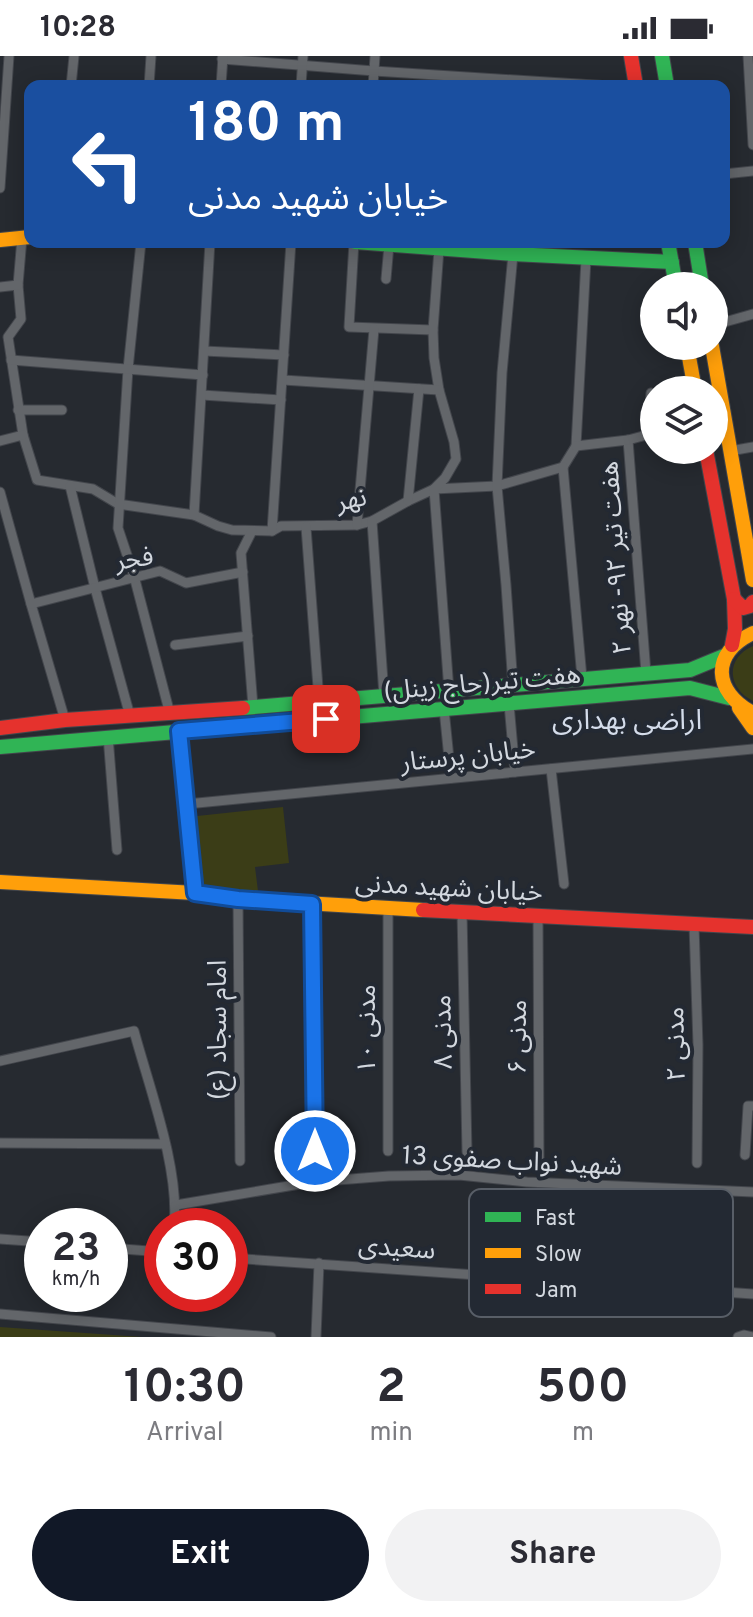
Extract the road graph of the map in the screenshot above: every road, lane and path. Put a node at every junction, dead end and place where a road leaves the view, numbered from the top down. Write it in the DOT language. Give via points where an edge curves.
graph roads {
  1 [pos="9,56"];
  2 [pos="74,56"];
  3 [pos="151,56"];
  4 [pos="375,56"];
  5 [pos="631,56"];
  6 [pos="662,56"];
  7 [pos="748,56"];
  8 [pos="222,58"];
  9 [pos="302,60"];
  10 [pos="374,71"];
  11 [pos="72,80"];
  12 [pos="149,80"];
  13 [pos="221,80"];
  14 [pos="301,80"];
  15 [pos="373,80"];
  16 [pos="516,80"];
  17 [pos="635,80"];
  18 [pos="666,80"];
  19 [pos="753,145"];
  20 [pos="753,171"];
  21 [pos="730,173"];
  22 [pos="0,188"];
  23 [pos="24,237"];
  24 [pos="0,240"];
  25 [pos="24,248"];
  26 [pos="140,248"];
  27 [pos="210,248"];
  28 [pos="291,248"];
  29 [pos="354,248"];
  30 [pos="389,248"];
  31 [pos="426,248"];
  32 [pos="669,248"];
  33 [pos="696,248"];
  34 [pos="439,249"];
  35 [pos="513,254"];
  36 [pos="586,259"];
  37 [pos="672,262"];
  38 [pos="674,272"];
  39 [pos="700,272"];
  40 [pos="386,279"];
  41 [pos="18,285"];
  42 [pos="0,287"];
  43 [pos="753,314"];
  44 [pos="728,321"];
  45 [pos="374,329"];
  46 [pos="433,330"];
  47 [pos="204,351"];
  48 [pos="284,355"];
  49 [pos="11,360"];
  50 [pos="714,360"];
  51 [pos="128,369"];
  52 [pos="203,375"];
  53 [pos="283,380"];
  54 [pos="368,385"];
  55 [pos="419,389"];
  56 [pos="439,390"];
  57 [pos="202,395"];
  58 [pos="281,400"];
  59 [pos="18,410"];
  60 [pos="62,410"];
  61 [pos="23,435"];
  62 [pos="640,437"];
  63 [pos="628,440"];
  64 [pos="0,441"];
  65 [pos="576,446"];
  66 [pos="753,447"];
  67 [pos="730,451"];
  68 [pos="709,464"];
  69 [pos="563,467"];
  70 [pos="70,486"];
  71 [pos="497,486"];
  72 [pos="434,489"];
  73 [pos="0,492"];
  74 [pos="408,501"];
  75 [pos="118,504"];
  76 [pos="194,515"];
  77 [pos="372,521"];
  78 [pos="748,523"];
  79 [pos="357,525"];
  80 [pos="306,527"];
  81 [pos="252,531"];
  82 [pos="272,531"];
  83 [pos="243,572"];
  84 [pos="134,576"];
  85 [pos="753,580"];
  86 [pos="95,588"];
  87 [pos="734,599"];
  88 [pos="753,602"];
  89 [pos="31,604"];
  90 [pos="753,633"];
  91 [pos="248,636"];
  92 [pos="175,645"];
  93 [pos="728,650"];
  94 [pos="690,670"];
  95 [pos="646,673"];
  96 [pos="582,678"];
  97 [pos="513,686"];
  98 [pos="690,688"];
  99 [pos="449,691"];
  100 [pos="384,696"];
  101 [pos="319,701"];
  102 [pos="734,702"];
  103 [pos="509,704"];
  104 [pos="253,707"];
  105 [pos="444,709"];
  106 [pos="753,713"];
  107 [pos="170,714"];
  108 [pos="130,716"];
  109 [pos="65,720"];
  110 [pos="0,728"];
  111 [pos="753,728"];
  112 [pos="179,731"];
  113 [pos="108,736"];
  114 [pos="0,747"];
  115 [pos="753,749"];
  116 [pos="551,769"];
  117 [pos="515,772"];
  118 [pos="451,778"];
  119 [pos="187,804"];
  120 [pos="117,850"];
  121 [pos="0,882"];
  122 [pos="564,884"];
  123 [pos="195,893"];
  124 [pos="238,899"];
  125 [pos="312,904"];
  126 [pos="388,908"];
  127 [pos="462,912"];
  128 [pos="538,915"];
  129 [pos="694,925"];
  130 [pos="753,927"];
  131 [pos="0,1061"];
  132 [pos="753,1106"];
  133 [pos="0,1143"];
  134 [pos="165,1144"];
  135 [pos="315,1151"];
  136 [pos="388,1151"];
  137 [pos="467,1152"];
  138 [pos="745,1155"];
  139 [pos="539,1158"];
  140 [pos="240,1161"];
  141 [pos="697,1163"];
  142 [pos="685,1189"];
  143 [pos="733,1191"];
  144 [pos="753,1192"];
  145 [pos="176,1205"];
  146 [pos="176,1208"];
  147 [pos="0,1239"];
  148 [pos="24,1241"];
  149 [pos="248,1259"];
  150 [pos="319,1263"];
  151 [pos="469,1274"];
  152 [pos="733,1293"];
  153 [pos="753,1294"];
  154 [pos="0,1314"];
  155 [pos="271,1337"];
  156 [pos="316,1337"];
  157 [pos="738,1337"];
  158 [pos="753,1337"];
  1 -- 22 [label="street"];
  2 -- 11 [label="street"];
  3 -- 12 [label="street"];
  4 -- 10 [label="street"];
  5 -- 17 [label="main road"];
  6 -- 18 [label="main road"];
  7 -- 19 [label="street"];
  8 -- 9 [label="street"];
  8 -- 13 [label="street"];
  9 -- 10 [label="street"];
  9 -- 14 [label="street"];
  10 -- 15 [label="street"];
  10 -- 16 [label="street"];
  20 -- 21 [label="street"];
  23 -- 24 [label="main road"];
  25 -- 41 [label="street"];
  26 -- 51 [label="street"];
  27 -- 47 [label="street"];
  28 -- 48 [label="street"];
  29 -- 45 [label="street" via="349,327"];
  30 -- 40 [label="street"];
  31 -- 34 [label="main road"];
  32 -- 37 [label="main road"];
  33 -- 39 [label="main road"];
  34 -- 35 [label="main road"];
  34 -- 46 [label="street"];
  35 -- 36 [label="main road"];
  35 -- 71 [label="street"];
  36 -- 37 [label="main road"];
  36 -- 65 [label="street"];
  37 -- 38 [label="main road"];
  41 -- 42 [label="street"];
  41 -- 49 [label="street" via="21,319 8,337"];
  43 -- 44 [label="street"];
  45 -- 46 [label="street"];
  45 -- 54 [label="street"];
  46 -- 56 [label="street"];
  47 -- 48 [label="street"];
  47 -- 52 [label="street"];
  48 -- 53 [label="street"];
  49 -- 51 [label="street"];
  49 -- 59 [label="street"];
  50 -- 67 [label="main road"];
  51 -- 52 [label="street"];
  51 -- 75 [label="street"];
  52 -- 57 [label="street"];
  53 -- 54 [label="street"];
  53 -- 58 [label="street"];
  54 -- 55 [label="street"];
  54 -- 79 [label="street"];
  55 -- 56 [label="street"];
  55 -- 74 [label="street"];
  56 -- 72 [label="street" via="456,459"];
  57 -- 58 [label="street"];
  57 -- 76 [label="street"];
  58 -- 82 [label="street"];
  59 -- 60 [label="street"];
  59 -- 61 [label="street"];
  61 -- 64 [label="street"];
  61 -- 70 [label="street, نهر" via="37,480"];
  62 -- 63 [label="street"];
  63 -- 65 [label="street"];
  63 -- 95 [label="street, هفت تیر ۹۲- نهر ۲"];
  65 -- 69 [label="street"];
  66 -- 67 [label="street"];
  67 -- 78 [label="main road"];
  68 -- 87 [label="main road"];
  69 -- 71 [label="street, نهر"];
  69 -- 96 [label="street"];
  70 -- 75 [label="street, نهر" via="93,489"];
  70 -- 86 [label="street"];
  71 -- 72 [label="street, نهر"];
  71 -- 97 [label="street"];
  72 -- 74 [label="street, نهر"];
  72 -- 99 [label="street"];
  73 -- 89 [label="street"];
  74 -- 77 [label="street, نهر"];
  75 -- 76 [label="street, نهر"];
  75 -- 84 [label="street" via="118,528"];
  76 -- 81 [label="street, نهر" via="232,530"];
  77 -- 79 [label="street, نهر"];
  77 -- 100 [label="street"];
  78 -- 85 [label="main road"];
  79 -- 80 [label="street, نهر"];
  80 -- 82 [label="street, نهر"];
  80 -- 101 [label="street"];
  81 -- 82 [label="street, نهر"];
  81 -- 83 [label="street" via="241,553"];
  83 -- 84 [label="street, فجر" via="186,583 160,571"];
  83 -- 91 [label="street"];
  84 -- 86 [label="street, فجر"];
  84 -- 107 [label="street"];
  86 -- 89 [label="street, فجر"];
  86 -- 108 [label="street"];
  87 -- 88 [label="main road" via="743,608"];
  87 -- 93 [label="main road" via="736,617"];
  89 -- 109 [label="street"];
  90 -- 93 [label="main road, هفت تیر(حاج زینل)"];
  91 -- 92 [label="street"];
  91 -- 104 [label="street"];
  93 -- 94 [label="main road, هفت تیر(حاج زینل)"];
  93 -- 102 [label="main road" via="722,684"];
  94 -- 95 [label="main road, هفت تیر(حاج زینل)"];
  94 -- 98 [label="main road" via="698,679"];
  95 -- 96 [label="main road, هفت تیر(حاج زینل)"];
  96 -- 97 [label="main road, هفت تیر(حاج زینل)"];
  97 -- 99 [label="main road, هفت تیر(حاج زینل)"];
  98 -- 102 [label="main road, هفت تیر(حاج زینل)"];
  98 -- 103 [label="main road, هفت تیر(حاج زینل)"];
  99 -- 100 [label="main road, هفت تیر(حاج زینل)"];
  100 -- 101 [label="main road, هفت تیر(حاج زینل)"];
  101 -- 104 [label="main road, هفت تیر(حاج زینل)"];
  102 -- 106 [label="main road, هفت تیر(حاج زینل)"];
  102 -- 111 [label="main road"];
  103 -- 105 [label="main road, هفت تیر(حاج زینل)"];
  103 -- 117 [label="street"];
  104 -- 107 [label="main road, هفت تیر(حاج زینل)"];
  105 -- 112 [label="main road, هفت تیر(حاج زینل)"];
  105 -- 118 [label="street"];
  107 -- 108 [label="main road, هفت تیر(حاج زینل)"];
  108 -- 109 [label="main road, هفت تیر(حاج زینل)"];
  109 -- 110 [label="main road, هفت تیر(حاج زینل)"];
  112 -- 113 [label="main road, هفت تیر(حاج زینل)"];
  112 -- 119 [label="street"];
  113 -- 114 [label="main road, هفت تیر(حاج زینل)"];
  113 -- 120 [label="street"];
  115 -- 116 [label="street, خیابان پرستار"];
  116 -- 117 [label="street, خیابان پرستار"];
  116 -- 122 [label="street"];
  117 -- 118 [label="street, خیابان پرستار"];
  118 -- 119 [label="street, خیابان پرستار"];
  119 -- 123 [label="street"];
  121 -- 123 [label="main road, خیابان شهید مدنی"];
  123 -- 124 [label="main road, خیابان شهید مدنی"];
  124 -- 125 [label="main road, خیابان شهید مدنی"];
  124 -- 140 [label="street, امام سجاد (ع)"];
  125 -- 126 [label="main road, خیابان شهید مدنی"];
  125 -- 135 [label="street"];
  126 -- 127 [label="main road, خیابان شهید مدنی"];
  126 -- 136 [label="street, مدنی ۱۰"];
  127 -- 128 [label="main road, خیابان شهید مدنی"];
  127 -- 137 [label="street, مدنی ۸"];
  128 -- 129 [label="main road, خیابان شهید مدنی"];
  128 -- 139 [label="street, مدنی ۶"];
  129 -- 130 [label="main road, خیابان شهید مدنی"];
  129 -- 141 [label="street, مدنی ۲"];
  131 -- 134 [label="street" via="134,1031"];
  132 -- 138 [label="street" via="748,1106"];
  133 -- 134 [label="street"];
  134 -- 145 [label="street"];
  142 -- 145 [label="street, شهید نواب صفوی 13" via="459,1175 389,1176 312,1182"];
  143 -- 144 [label="street, شهید نواب صفوی 13"];
  145 -- 146 [label="street"];
  147 -- 148 [label="street"];
  149 -- 150 [label="street, سعیدی"];
  150 -- 151 [label="street, سعیدی"];
  150 -- 156 [label="street"];
  152 -- 153 [label="street, سعیدی"];
  154 -- 155 [label="street"];
  157 -- 158 [label="street"];
}
